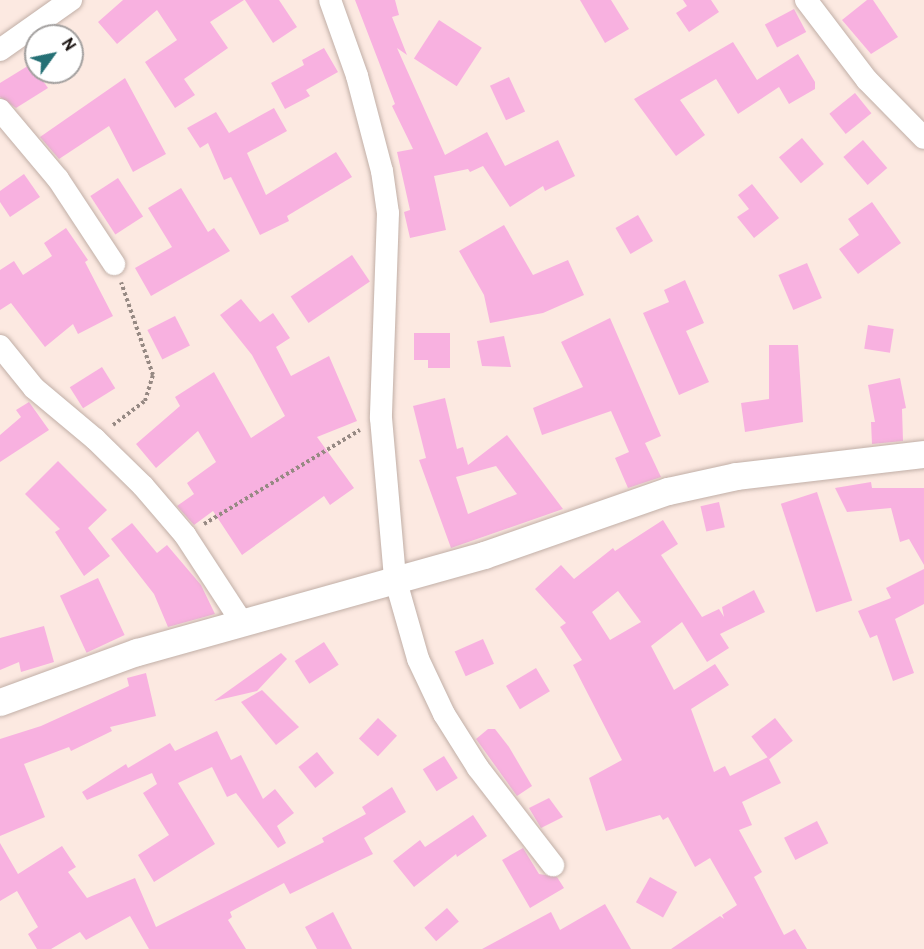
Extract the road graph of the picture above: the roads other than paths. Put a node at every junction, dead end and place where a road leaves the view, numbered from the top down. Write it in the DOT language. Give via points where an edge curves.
graph roads {
  1 [pos="71,0"];
  2 [pos="330,0"];
  3 [pos="806,0"];
  4 [pos="0,50"];
  5 [pos="0,110"];
  6 [pos="924,138"];
  7 [pos="114,264"];
  8 [pos="0,346"];
  9 [pos="924,454"];
  10 [pos="394,578"];
  11 [pos="243,624"];
  12 [pos="0,702"];
  13 [pos="553,865"];
  1 -- 4 [label="street"];
  2 -- 10 [label="street" via="357,76 382,171 388,213 381,418"];
  3 -- 6 [label="street" via="867,80"];
  5 -- 7 [label="street" via="58,178"];
  8 -- 11 [label="street" via="34,388 95,438 185,535"];
  9 -- 10 [label="street" via="736,476 668,491 484,555"];
  10 -- 11 [label="street"];
  10 -- 13 [label="street" via="418,659 444,714 478,768"];
  11 -- 12 [label="street" via="137,652"];
}
